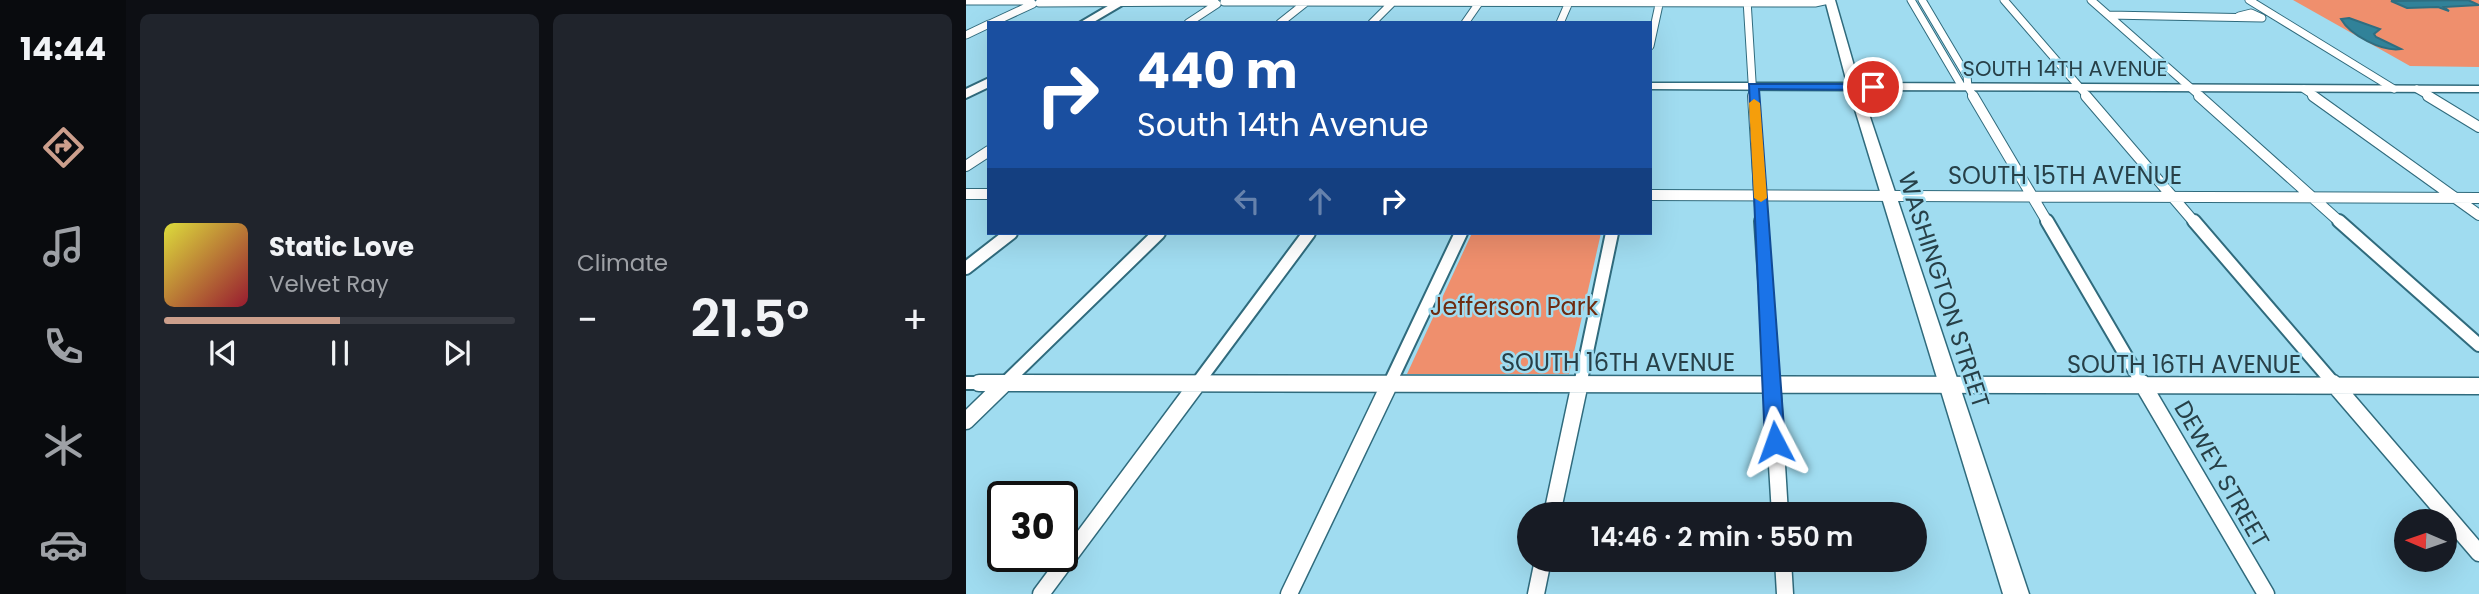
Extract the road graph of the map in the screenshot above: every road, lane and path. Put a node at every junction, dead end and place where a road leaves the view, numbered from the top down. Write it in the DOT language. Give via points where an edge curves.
graph roads {
  1 [pos="1830,0"];
  2 [pos="1911,0"];
  3 [pos="1922,0"];
  4 [pos="2004,0"];
  5 [pos="2091,0"];
  6 [pos="2249,0"];
  7 [pos="966,1"];
  8 [pos="1129,1"];
  9 [pos="1308,1"];
  10 [pos="1394,1"];
  11 [pos="1480,1"];
  12 [pos="1569,1"];
  13 [pos="1659,1"];
  14 [pos="1747,1"];
  15 [pos="1035,2"];
  16 [pos="1221,2"];
  17 [pos="1017,6"];
  18 [pos="2108,15"];
  19 [pos="2239,16"];
  20 [pos="993,21"];
  21 [pos="1088,21"];
  22 [pos="1098,21"];
  23 [pos="1191,21"];
  24 [pos="1283,21"];
  25 [pos="1374,21"];
  26 [pos="1466,21"];
  27 [pos="1561,21"];
  28 [pos="987,24"];
  29 [pos="966,35"];
  30 [pos="1652,36"];
  31 [pos="1652,86"];
  32 [pos="1753,86"];
  33 [pos="1854,87"];
  34 [pos="1968,88"];
  35 [pos="2079,88"];
  36 [pos="2191,88"];
  37 [pos="2304,89"];
  38 [pos="2394,89"];
  39 [pos="2417,89"];
  40 [pos="2479,89"];
  41 [pos="2479,127"];
  42 [pos="987,152"];
  43 [pos="966,166"];
  44 [pos="966,194"];
  45 [pos="987,194"];
  46 [pos="1652,195"];
  47 [pos="1761,196"];
  48 [pos="1889,196"];
  49 [pos="2032,196"];
  50 [pos="2172,197"];
  51 [pos="2314,197"];
  52 [pos="2455,197"];
  53 [pos="2479,198"];
  54 [pos="2479,215"];
  55 [pos="1008,235"];
  56 [pos="1157,235"];
  57 [pos="1308,235"];
  58 [pos="1460,235"];
  59 [pos="1612,235"];
  60 [pos="966,268"];
  61 [pos="2479,345"];
  62 [pos="966,383"];
  63 [pos="1005,383"];
  64 [pos="1198,383"];
  65 [pos="1390,383"];
  66 [pos="1579,384"];
  67 [pos="1771,386"];
  68 [pos="2145,386"];
  69 [pos="2335,386"];
  70 [pos="2479,386"];
  71 [pos="1949,387"];
  72 [pos="966,421"];
  73 [pos="1554,502"];
  74 [pos="1779,502"];
  75 [pos="2479,553"];
  76 [pos="1541,572"];
  77 [pos="1784,572"];
  78 [pos="1041,594"];
  79 [pos="1289,594"];
  80 [pos="1536,594"];
  81 [pos="1785,594"];
  82 [pos="2016,594"];
  83 [pos="2266,594"];
  1 -- 14 [label="street"];
  1 -- 33 [label="street, WASHINGTON STREET"];
  2 -- 34 [label="street, DEWEY STREET" via="1961,85"];
  3 -- 34 [label="street, DEWEY STREET" via="1967,76"];
  4 -- 35 [label="street"];
  5 -- 18 [label="street"];
  6 -- 38 [label="street"];
  7 -- 17 [label="street"];
  8 -- 15 [label="street"];
  8 -- 16 [label="street"];
  8 -- 21 [label="main road"];
  8 -- 22 [label="main road"];
  9 -- 10 [label="street"];
  9 -- 16 [label="street"];
  9 -- 24 [label="street"];
  10 -- 11 [label="street"];
  10 -- 25 [label="street"];
  11 -- 12 [label="street"];
  11 -- 26 [label="street"];
  12 -- 13 [label="street"];
  12 -- 27 [label="street"];
  13 -- 14 [label="street"];
  13 -- 30 [label="street"];
  14 -- 32 [label="street"];
  15 -- 17 [label="street"];
  16 -- 23 [label="street"];
  17 -- 20 [label="street"];
  18 -- 19 [label="street"];
  18 -- 36 [label="street"];
  28 -- 29 [label="street"];
  31 -- 32 [label="street, SOUTH 14TH AVENUE"];
  32 -- 33 [label="street, SOUTH 14TH AVENUE"];
  32 -- 47 [label="street"];
  33 -- 34 [label="street, SOUTH 14TH AVENUE"];
  33 -- 48 [label="street, WASHINGTON STREET"];
  34 -- 35 [label="street, SOUTH 14TH AVENUE"];
  34 -- 49 [label="street, DEWEY STREET"];
  35 -- 36 [label="street, SOUTH 14TH AVENUE"];
  35 -- 50 [label="street"];
  36 -- 37 [label="street, SOUTH 14TH AVENUE"];
  36 -- 51 [label="street"];
  37 -- 38 [label="street, SOUTH 14TH AVENUE"];
  37 -- 52 [label="street"];
  38 -- 39 [label="street, SOUTH 14TH AVENUE"];
  39 -- 40 [label="street, SOUTH 14TH AVENUE"];
  39 -- 41 [label="street"];
  42 -- 43 [label="street"];
  44 -- 45 [label="street"];
  46 -- 47 [label="street, SOUTH 15TH AVENUE"];
  47 -- 48 [label="street, SOUTH 15TH AVENUE"];
  47 -- 67 [label="street"];
  48 -- 49 [label="street, SOUTH 15TH AVENUE"];
  48 -- 71 [label="street, WASHINGTON STREET"];
  49 -- 50 [label="street, SOUTH 15TH AVENUE"];
  49 -- 68 [label="street, DEWEY STREET"];
  50 -- 51 [label="street, SOUTH 15TH AVENUE"];
  50 -- 69 [label="street"];
  51 -- 52 [label="street, SOUTH 15TH AVENUE"];
  51 -- 61 [label="street"];
  52 -- 53 [label="street, SOUTH 15TH AVENUE"];
  52 -- 54 [label="street"];
  55 -- 60 [label="street"];
  56 -- 63 [label="street"];
  57 -- 64 [label="street"];
  58 -- 65 [label="street"];
  59 -- 66 [label="street"];
  62 -- 63 [label="street, SOUTH 16TH AVENUE"];
  63 -- 64 [label="street, SOUTH 16TH AVENUE"];
  63 -- 72 [label="street"];
  64 -- 65 [label="street, SOUTH 16TH AVENUE"];
  64 -- 78 [label="street"];
  65 -- 66 [label="street, SOUTH 16TH AVENUE"];
  65 -- 79 [label="street"];
  66 -- 67 [label="street, SOUTH 16TH AVENUE"];
  66 -- 73 [label="street"];
  67 -- 71 [label="street, SOUTH 16TH AVENUE"];
  67 -- 74 [label="street"];
  68 -- 69 [label="street, SOUTH 16TH AVENUE"];
  68 -- 71 [label="street, SOUTH 16TH AVENUE"];
  68 -- 83 [label="street, DEWEY STREET"];
  69 -- 70 [label="street, SOUTH 16TH AVENUE"];
  69 -- 75 [label="street"];
  71 -- 82 [label="street, WASHINGTON STREET"];
  76 -- 80 [label="street"];
  77 -- 81 [label="street"];
}
